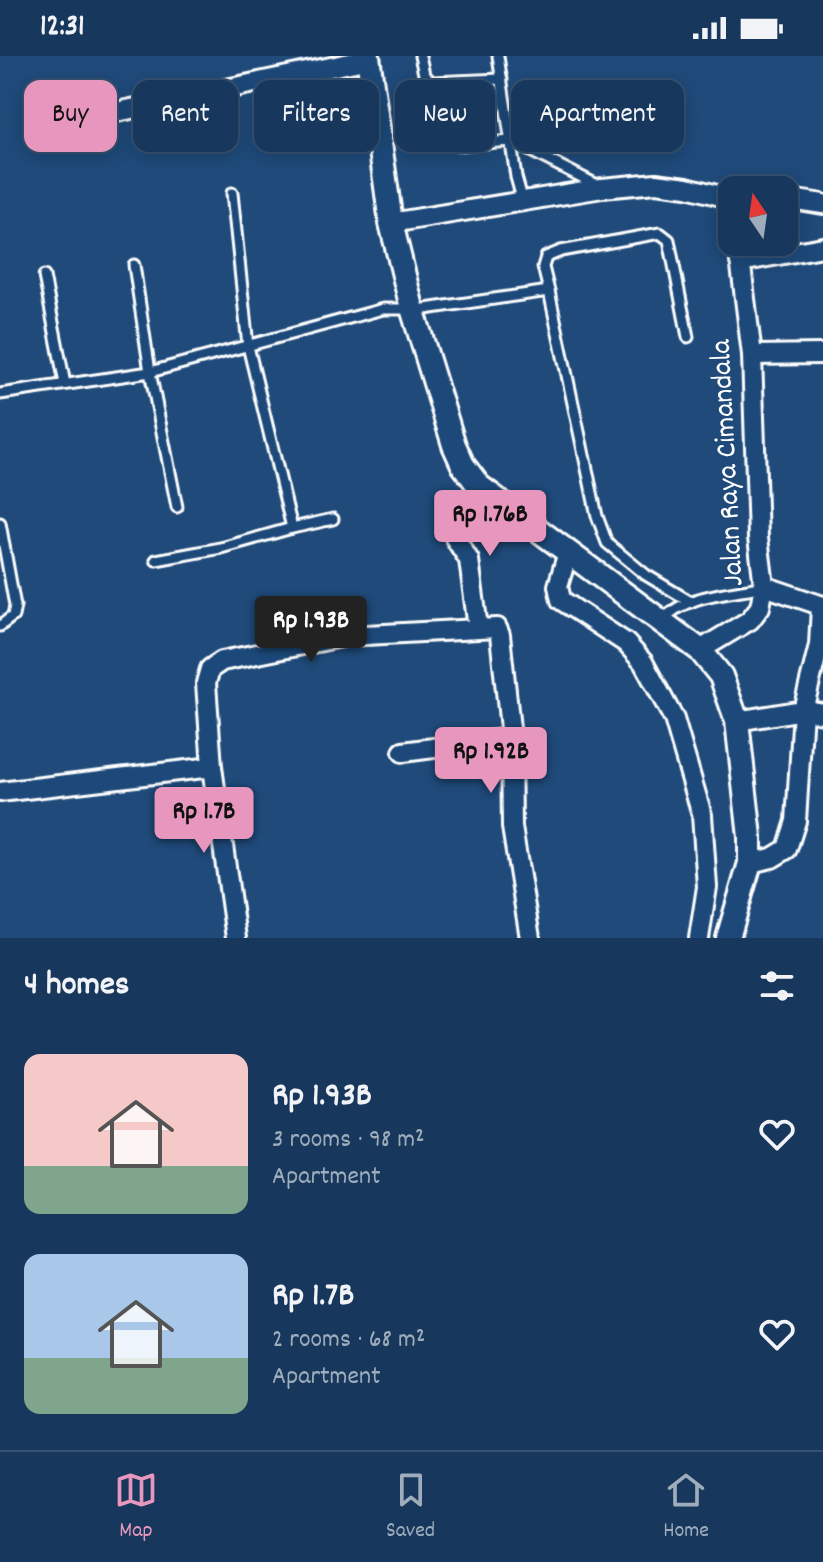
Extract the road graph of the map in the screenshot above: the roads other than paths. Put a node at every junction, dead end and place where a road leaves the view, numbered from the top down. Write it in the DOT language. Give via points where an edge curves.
graph roads {
  1 [pos="420,56"];
  2 [pos="498,56"];
  3 [pos="368,58"];
  4 [pos="502,79"];
  5 [pos="117,112"];
  6 [pos="511,141"];
  7 [pos="495,142"];
  8 [pos="513,152"];
  9 [pos="532,152"];
  10 [pos="602,188"];
  11 [pos="232,193"];
  12 [pos="718,195"];
  13 [pos="798,200"];
  14 [pos="523,202"];
  15 [pos="823,204"];
  16 [pos="391,223"];
  17 [pos="823,247"];
  18 [pos="739,256"];
  19 [pos="740,262"];
  20 [pos="134,265"];
  21 [pos="44,276"];
  22 [pos="549,291"];
  23 [pos="412,308"];
  24 [pos="688,337"];
  25 [pos="248,346"];
  26 [pos="823,354"];
  27 [pos="752,355"];
  28 [pos="150,372"];
  29 [pos="65,384"];
  30 [pos="0,394"];
  31 [pos="479,486"];
  32 [pos="177,507"];
  33 [pos="333,519"];
  34 [pos="0,523"];
  35 [pos="292,528"];
  36 [pos="568,552"];
  37 [pos="156,560"];
  38 [pos="764,586"];
  39 [pos="691,602"];
  40 [pos="822,606"];
  41 [pos="661,622"];
  42 [pos="0,626"];
  43 [pos="478,628"];
  44 [pos="700,650"];
  45 [pos="803,710"];
  46 [pos="823,713"];
  47 [pos="737,721"];
  48 [pos="511,738"];
  49 [pos="403,752"];
  50 [pos="212,767"];
  51 [pos="0,792"];
  52 [pos="750,863"];
  53 [pos="236,938"];
  54 [pos="530,938"];
  55 [pos="701,938"];
  56 [pos="728,938"];
  1 -- 4 [label="lane" via="431,82"];
  2 -- 4 [label="lane"];
  3 -- 5 [label="street"];
  3 -- 16 [label="street"];
  4 -- 6 [label="lane"];
  6 -- 7 [label="lane"];
  8 -- 14 [label="lane"];
  9 -- 10 [label="lane"];
  10 -- 12 [label="street" via="656,183"];
  10 -- 14 [label="street"];
  11 -- 25 [label="lane"];
  13 -- 15 [label="street"];
  14 -- 16 [label="street"];
  16 -- 23 [label="street"];
  17 -- 19 [label="street"];
  18 -- 19 [label="street, Jalan Raya Cimandala"];
  19 -- 27 [label="street, Jalan Raya Cimandala"];
  20 -- 28 [label="lane"];
  21 -- 29 [label="lane"];
  22 -- 23 [label="lane"];
  22 -- 24 [label="lane" via="546,257 660,233 669,240"];
  22 -- 39 [label="lane" via="607,543"];
  23 -- 25 [label="lane" via="383,309"];
  23 -- 31 [label="street" via="454,445"];
  25 -- 28 [label="lane"];
  25 -- 35 [label="lane"];
  26 -- 27 [label="street"];
  27 -- 38 [label="street, Jalan Raya Cimandala"];
  28 -- 29 [label="lane"];
  28 -- 32 [label="lane"];
  29 -- 30 [label="lane"];
  31 -- 36 [label="street"];
  31 -- 43 [label="street" via="455,532 469,560"];
  33 -- 35 [label="lane"];
  34 -- 42 [label="lane" via="15,606 13,616"];
  35 -- 37 [label="lane"];
  36 -- 41 [label="street"];
  36 -- 55 [label="street" via="558,586 561,600 626,643 643,662 674,719 702,815 707,887"];
  38 -- 39 [label="lane"];
  38 -- 40 [label="street"];
  38 -- 44 [label="street, Jalan Raya Cimandala" via="760,607 750,620"];
  39 -- 41 [label="lane"];
  40 -- 45 [label="street" via="819,645"];
  41 -- 44 [label="street"];
  43 -- 48 [label="street" via="497,628 500,635"];
  43 -- 50 [label="street" via="347,636 222,661 210,669 206,683"];
  44 -- 47 [label="street" via="721,676"];
  45 -- 46 [label="street"];
  45 -- 47 [label="street"];
  45 -- 52 [label="street" via="796,821 787,849"];
  47 -- 52 [label="street"];
  48 -- 49 [label="street"];
  48 -- 54 [label="street" via="512,827"];
  50 -- 51 [label="street"];
  50 -- 53 [label="street"];
  52 -- 56 [label="street"];
}
